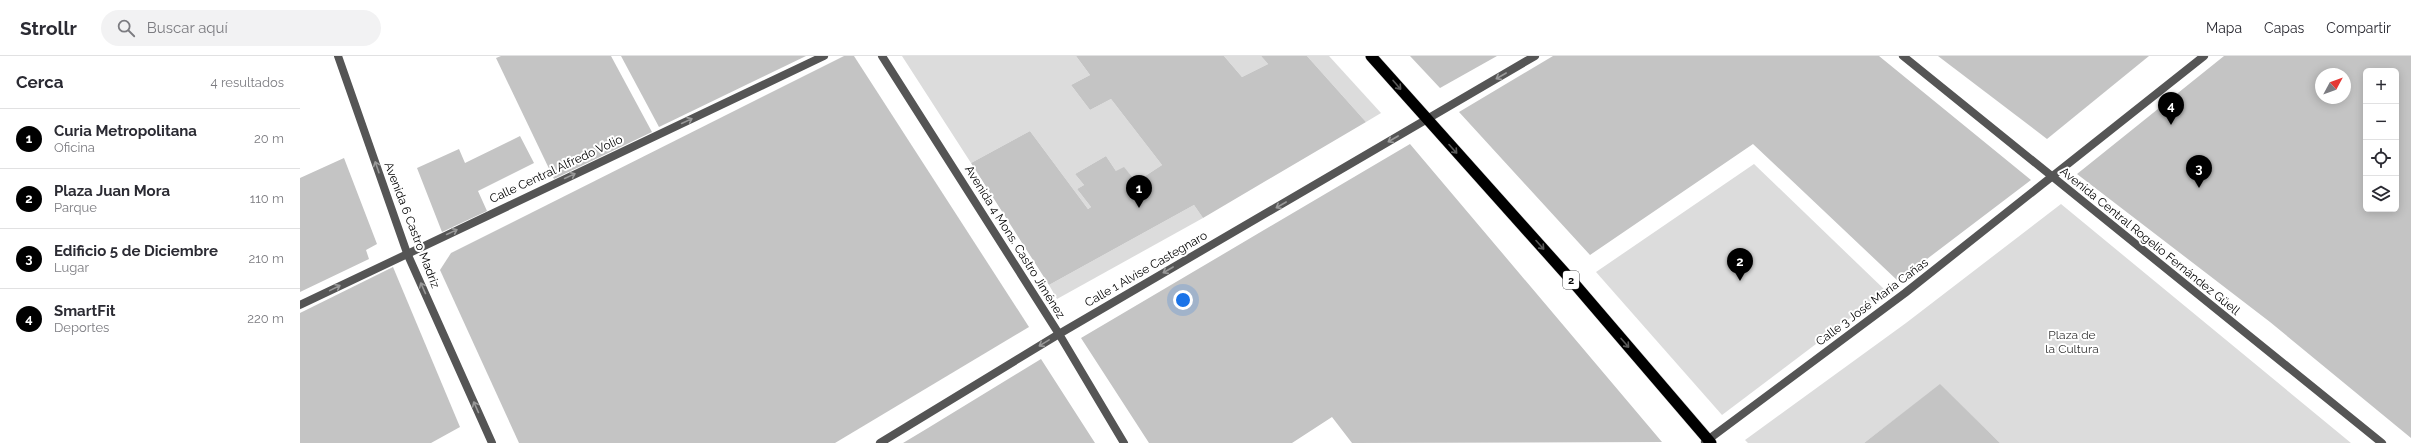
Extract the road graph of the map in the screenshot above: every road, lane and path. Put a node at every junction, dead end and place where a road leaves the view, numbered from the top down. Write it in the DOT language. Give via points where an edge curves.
graph roads {
  1 [pos="338,56"];
  2 [pos="824,56"];
  3 [pos="882,56"];
  4 [pos="1371,56"];
  5 [pos="1535,56"];
  6 [pos="1903,56"];
  7 [pos="2204,56"];
  8 [pos="1427,120"];
  9 [pos="2052,178"];
  10 [pos="407,253"];
  11 [pos="300,306"];
  12 [pos="1059,334"];
  13 [pos="1708,442"];
  14 [pos="492,443"];
  15 [pos="880,443"];
  16 [pos="1124,443"];
  17 [pos="2382,443"];
  10 -- 1 [label="street, Avenida 6 Castro Madriz, one-way"];
  10 -- 2 [label="street, Calle Central Alfredo Volio, one-way"];
  3 -- 12 [label="street, Avenida 4 Mons. Castro Jiménez"];
  4 -- 8 [label="highway, 2, one-way"];
  5 -- 8 [label="street, Calle 1 Alvise Castegnaro, one-way"];
  6 -- 9 [label="street, Avenida Central Rogelio Fernández Güell"];
  7 -- 9 [label="street, Calle 3 José María Cañas"];
  8 -- 12 [label="street, Calle 1 Alvise Castegnaro, one-way"];
  8 -- 13 [label="highway, 2, one-way" via="1573,282"];
  9 -- 13 [label="street, Calle 3 José María Cañas"];
  9 -- 17 [label="street, Avenida Central Rogelio Fernández Güell"];
  11 -- 10 [label="street, Calle Central Alfredo Volio, one-way"];
  14 -- 10 [label="street, Avenida 6 Castro Madriz, one-way"];
  12 -- 15 [label="street, Calle 1 Alvise Castegnaro, one-way"];
  12 -- 16 [label="street, Avenida 4 Mons. Castro Jiménez"];
}
